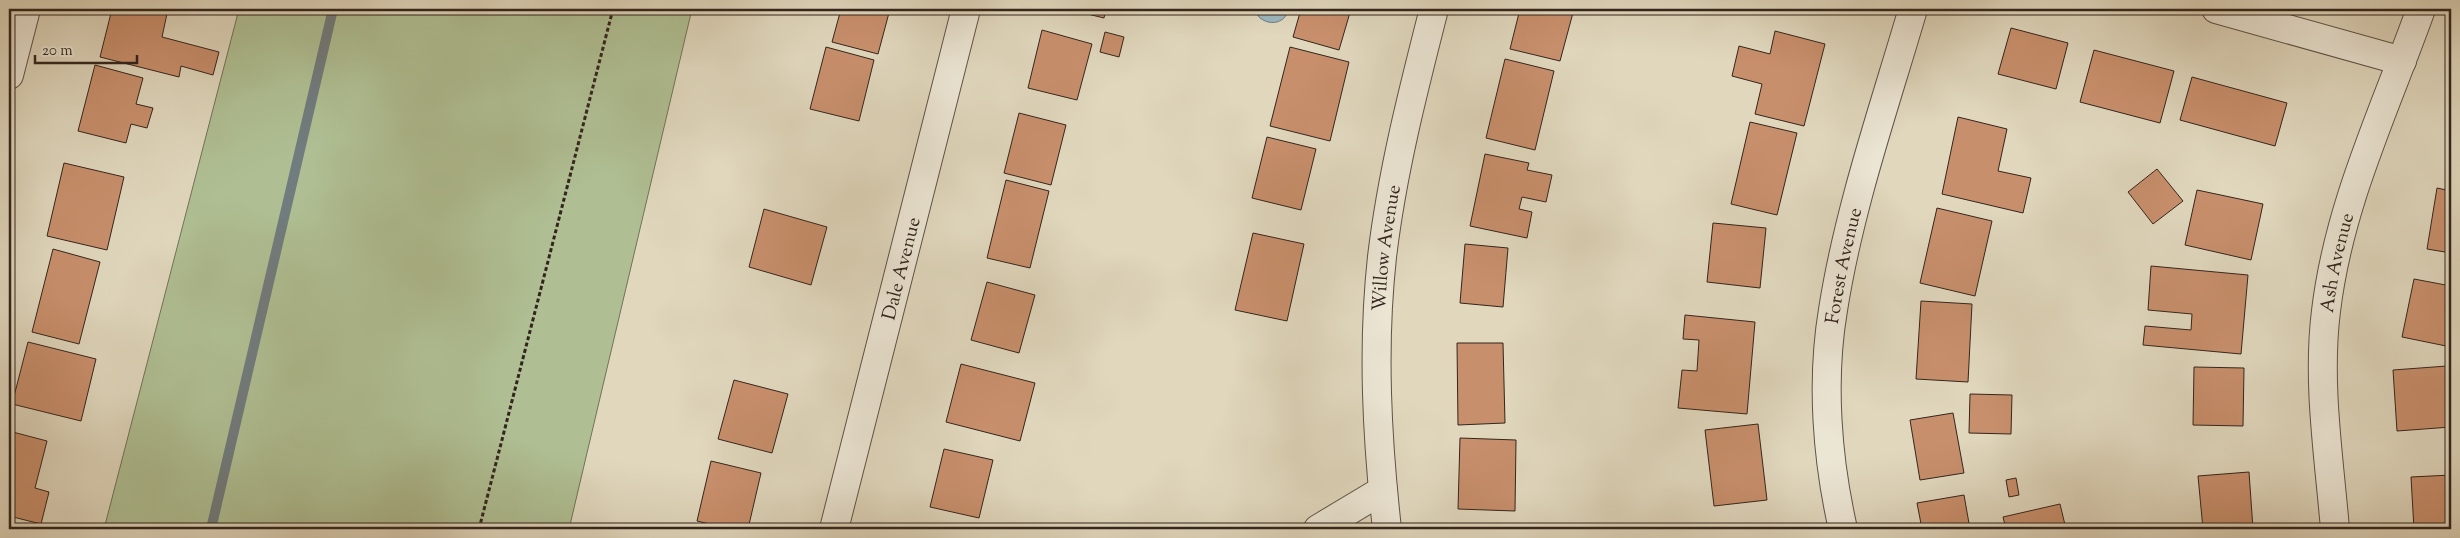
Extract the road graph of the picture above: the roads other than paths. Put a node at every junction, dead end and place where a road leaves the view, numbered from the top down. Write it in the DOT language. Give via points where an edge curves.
graph roads {
  1 [pos="26,9"];
  2 [pos="966,9"];
  3 [pos="1434,9"];
  4 [pos="1913,9"];
  5 [pos="2216,9"];
  6 [pos="2421,9"];
  7 [pos="2402,61"];
  8 [pos="9,75"];
  9 [pos="1383,490"];
  10 [pos="834,529"];
  11 [pos="1318,529"];
  12 [pos="1387,529"];
  13 [pos="1843,529"];
  14 [pos="2335,529"];
  1 -- 8 [label="street"];
  2 -- 10 [label="street, Dale Avenue"];
  3 -- 9 [label="street, Willow Avenue" via="1397,162 1382,258 1376,355"];
  4 -- 13 [label="street, Forest Avenue" via="1846,241 1832,312 1827,384 1830,456"];
  5 -- 7 [label="street"];
  6 -- 7 [label="street, Ash Avenue"];
  7 -- 14 [label="street, Ash Avenue" via="2359,170 2338,240 2326,312 2322,380"];
  9 -- 11 [label="street"];
  9 -- 12 [label="street, Willow Avenue"];
}
